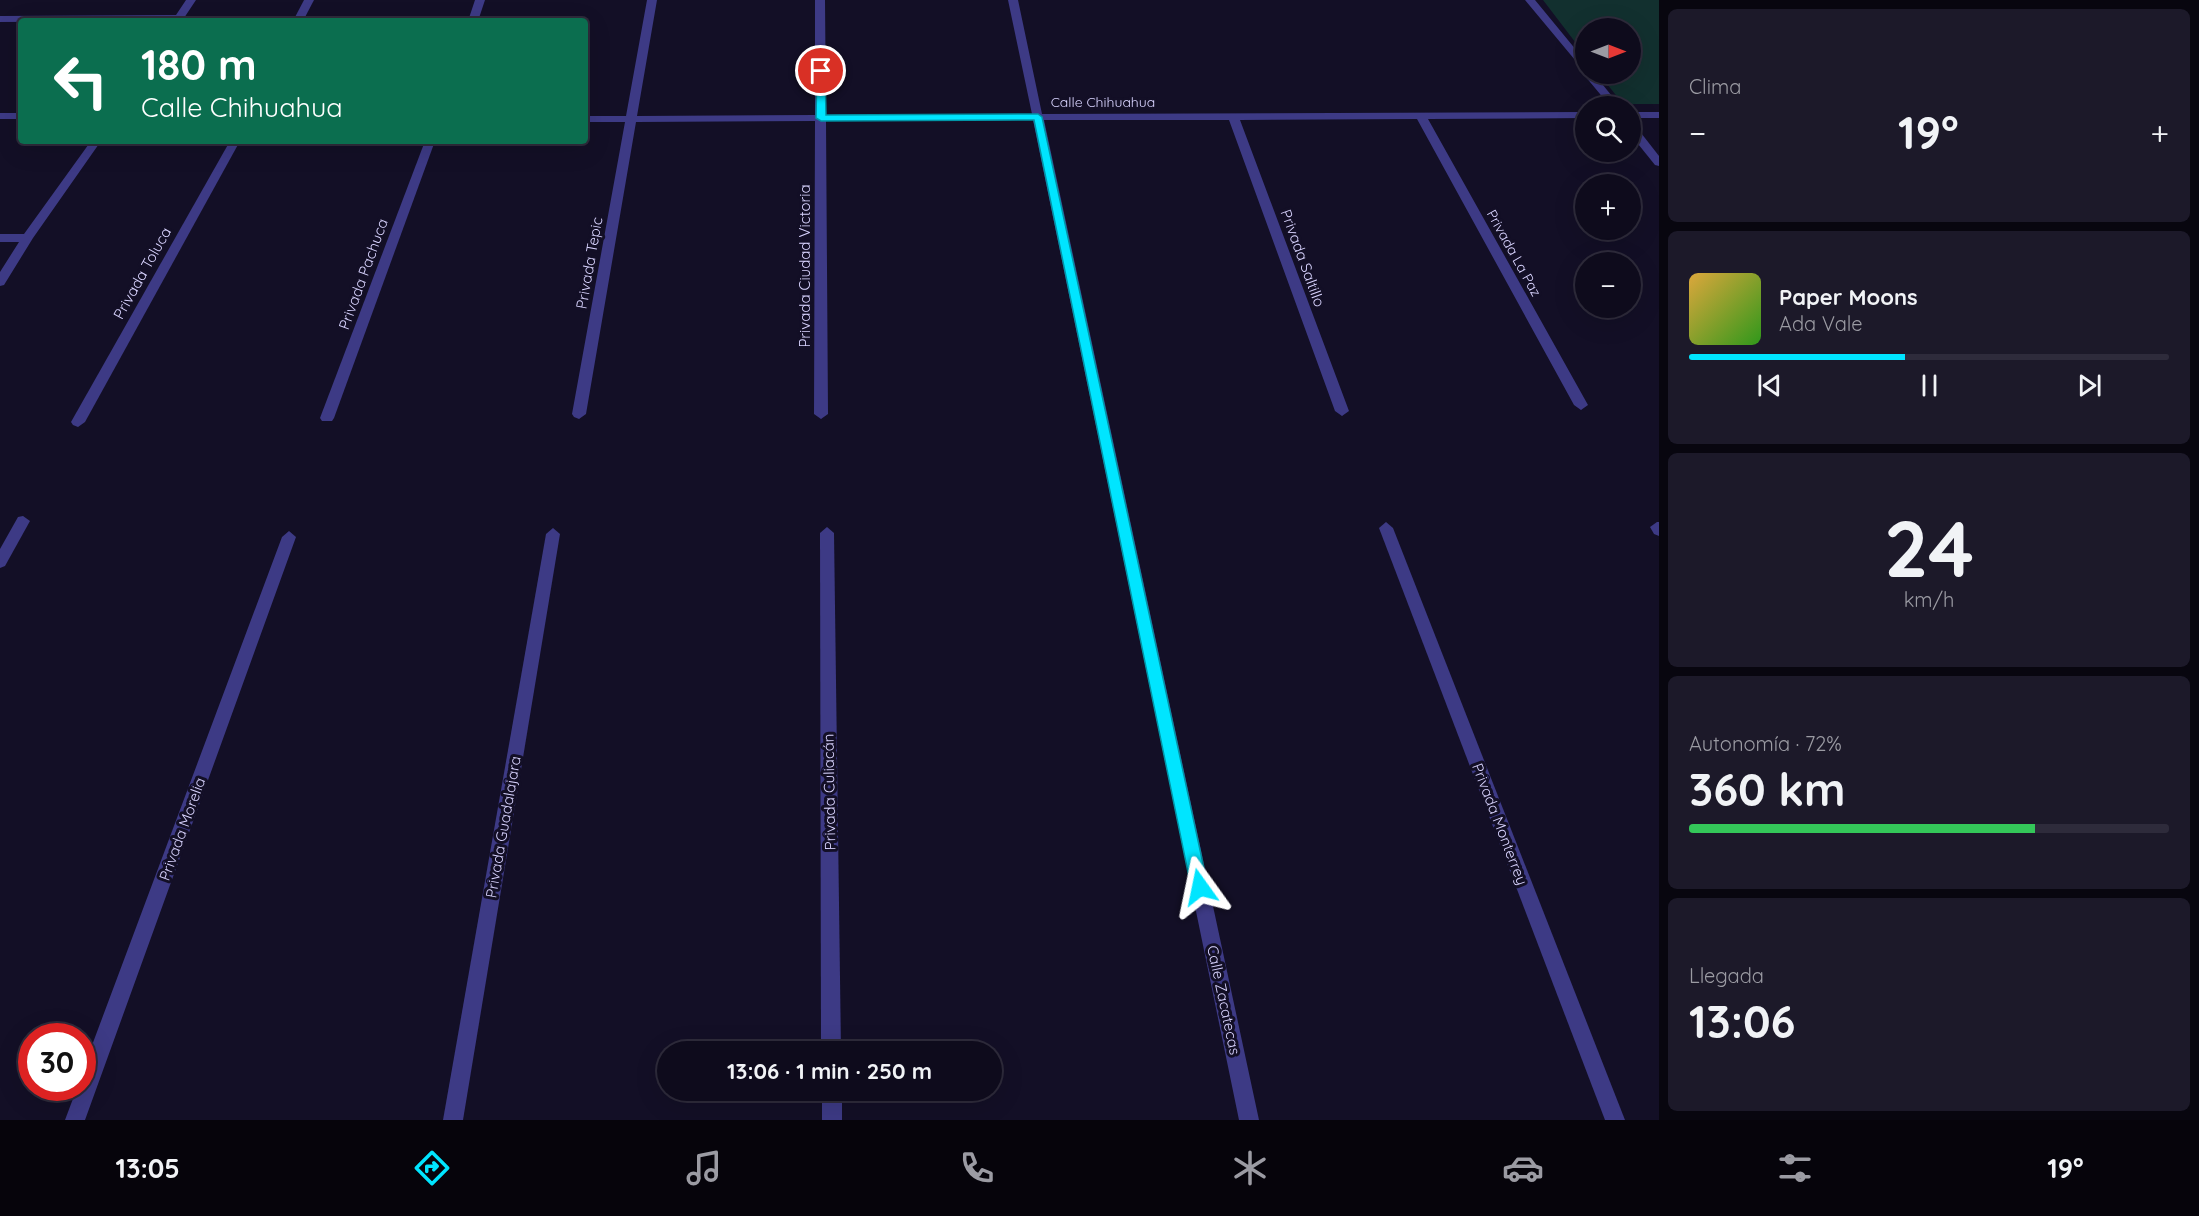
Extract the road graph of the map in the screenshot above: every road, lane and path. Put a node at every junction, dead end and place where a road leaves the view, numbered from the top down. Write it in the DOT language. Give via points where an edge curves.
graph roads {
  1 [pos="191,0"];
  2 [pos="309,0"];
  3 [pos="480,0"];
  4 [pos="652,0"];
  5 [pos="820,0"];
  6 [pos="1013,0"];
  7 [pos="1530,0"];
  8 [pos="179,18"];
  9 [pos="300,18"];
  10 [pos="474,18"];
  11 [pos="0,19"];
  12 [pos="18,19"];
  13 [pos="1575,55"];
  14 [pos="1597,84"];
  15 [pos="1607,96"];
  16 [pos="1575,115"];
  17 [pos="1641,115"];
  18 [pos="1659,115"];
  19 [pos="0,116"];
  20 [pos="18,116"];
  21 [pos="1233,116"];
  22 [pos="1421,116"];
  23 [pos="1038,117"];
  24 [pos="588,118"];
  25 [pos="632,118"];
  26 [pos="821,118"];
  27 [pos="1641,140"];
  28 [pos="94,144"];
  29 [pos="233,144"];
  30 [pos="429,144"];
  31 [pos="1659,163"];
  32 [pos="0,238"];
  33 [pos="27,238"];
  34 [pos="0,282"];
  35 [pos="1581,405"];
  36 [pos="1342,411"];
  37 [pos="579,414"];
  38 [pos="821,414"];
  39 [pos="327,418"];
  40 [pos="78,422"];
  41 [pos="23,521"];
  42 [pos="1386,528"];
  43 [pos="827,532"];
  44 [pos="553,534"];
  45 [pos="289,537"];
  46 [pos="0,562"];
  47 [pos="831,1041"];
  48 [pos="832,1101"];
  49 [pos="75,1120"];
  50 [pos="453,1120"];
  51 [pos="832,1120"];
  52 [pos="1249,1120"];
  53 [pos="1615,1120"];
  1 -- 8 [label="street"];
  2 -- 9 [label="street"];
  3 -- 10 [label="street"];
  4 -- 25 [label="street, Privada Tepic"];
  5 -- 26 [label="street, Privada Ciudad Victoria"];
  6 -- 23 [label="street, Calle Zacatecas"];
  7 -- 13 [label="street"];
  11 -- 12 [label="street"];
  14 -- 15 [label="street"];
  16 -- 22 [label="street, Calle Chihuahua"];
  17 -- 18 [label="street"];
  19 -- 20 [label="street"];
  21 -- 22 [label="street, Calle Chihuahua"];
  21 -- 23 [label="street, Calle Chihuahua"];
  21 -- 36 [label="street, Privada Saltillo"];
  22 -- 35 [label="street, Privada La Paz"];
  23 -- 26 [label="street, Calle Chihuahua"];
  23 -- 52 [label="street, Calle Zacatecas"];
  24 -- 25 [label="street, Calle Chihuahua"];
  25 -- 26 [label="street, Calle Chihuahua"];
  25 -- 37 [label="street, Privada Tepic"];
  26 -- 38 [label="street, Privada Ciudad Victoria"];
  27 -- 31 [label="street"];
  28 -- 33 [label="street"];
  29 -- 40 [label="street, Privada Toluca"];
  30 -- 39 [label="street, Privada Pachuca"];
  32 -- 33 [label="street"];
  33 -- 34 [label="street"];
  41 -- 46 [label="street"];
  42 -- 53 [label="street, Privada Monterrey"];
  43 -- 47 [label="street, Privada Culiacán"];
  44 -- 50 [label="street, Privada Guadalajara"];
  45 -- 49 [label="street, Privada Morelia"];
  48 -- 51 [label="street"];
}
